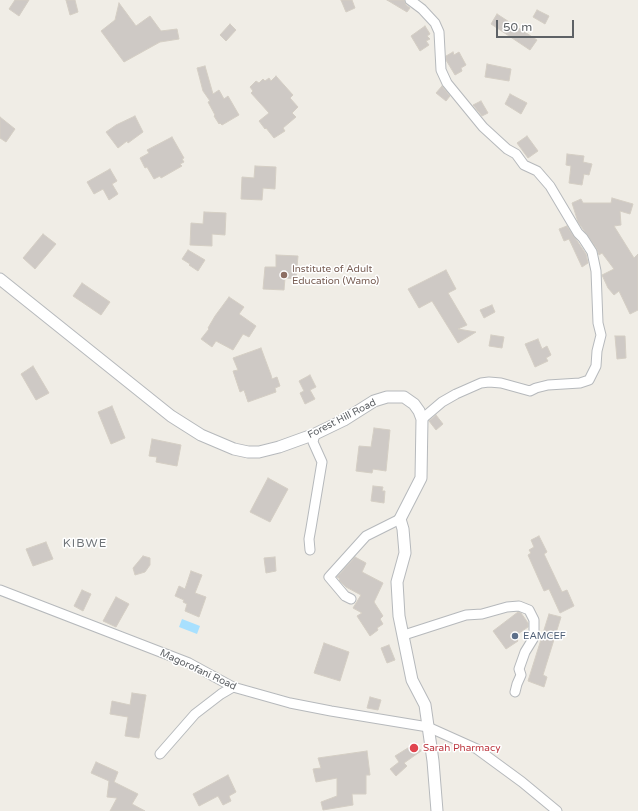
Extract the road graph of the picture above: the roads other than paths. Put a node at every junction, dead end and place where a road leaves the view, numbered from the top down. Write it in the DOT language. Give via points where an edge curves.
graph roads {
  1 [pos="410,0"];
  2 [pos="0,279"];
  3 [pos="422,419"];
  4 [pos="315,434"];
  5 [pos="400,519"];
  6 [pos="310,550"];
  7 [pos="0,590"];
  8 [pos="351,599"];
  9 [pos="404,635"];
  10 [pos="233,687"];
  11 [pos="515,692"];
  12 [pos="428,727"];
  13 [pos="160,754"];
  14 [pos="437,811"];
  15 [pos="557,811"];
  1 -- 3 [label="street" via="436,23 439,32 441,70 447,82 483,127 516,154 524,165 537,171 550,186 592,252 601,335 596,366 589,380 548,385 530,391 501,383 481,383 442,402"];
  2 -- 4 [label="street, Forest Hill Road" via="171,416 201,435 234,449 259,452"];
  3 -- 4 [label="street, Forest Hill Road" via="414,404 404,397 387,397 374,401"];
  3 -- 5 [label="street" via="421,478"];
  4 -- 6 [label="street" via="314,446 322,462 309,539"];
  5 -- 8 [label="street" via="366,536 329,577 345,596"];
  5 -- 9 [label="street" via="406,553 397,582"];
  7 -- 10 [label="street, Magorofani Road" via="189,663"];
  9 -- 11 [label="street" via="466,615 482,614 507,606 519,606 529,610 534,620 533,639 519,669 521,675"];
  9 -- 12 [label="street" via="412,680 425,705"];
  10 -- 12 [label="street, Magorofani Road" via="290,703"];
  10 -- 13 [label="street" via="195,714"];
  12 -- 14 [label="street"];
  12 -- 15 [label="street, Magorofani Road" via="477,749"];
}
